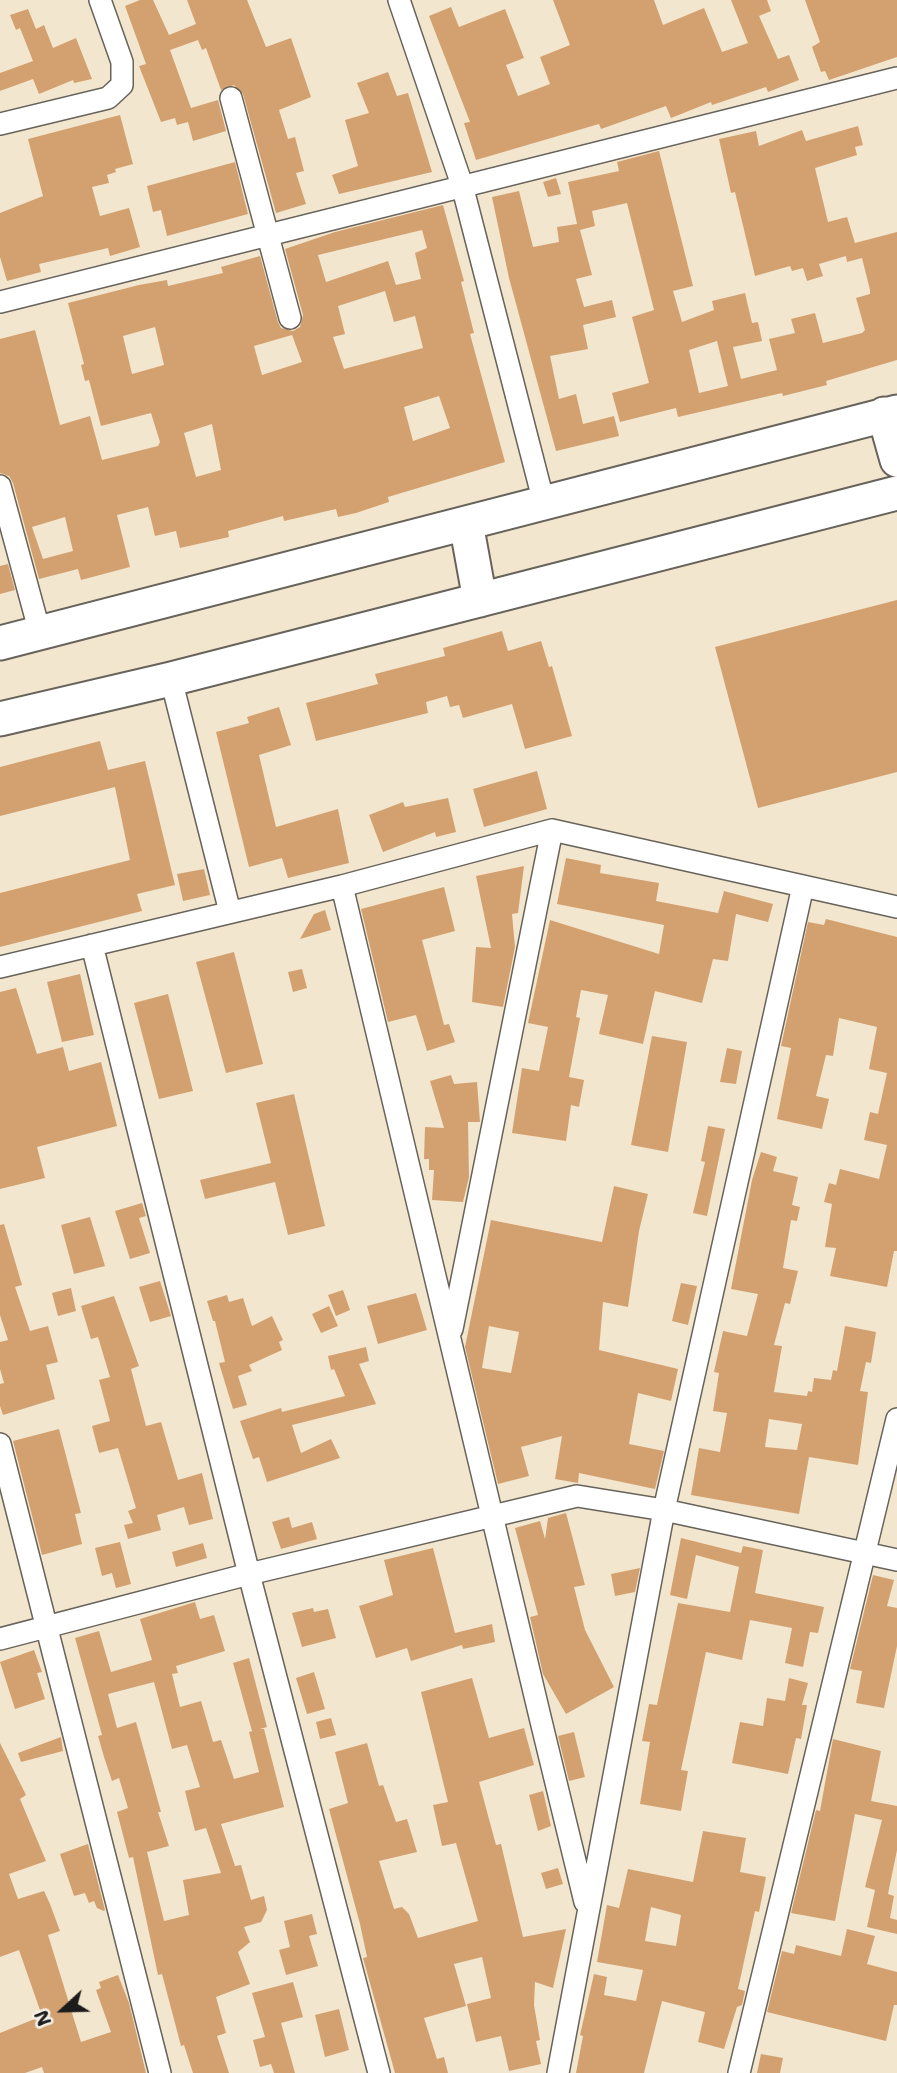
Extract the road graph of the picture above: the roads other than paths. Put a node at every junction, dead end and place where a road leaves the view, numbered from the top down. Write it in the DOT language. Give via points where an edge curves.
graph roads {
  1 [pos="100,0"];
  2 [pos="399,0"];
  3 [pos="897,78"];
  4 [pos="231,99"];
  5 [pos="0,124"];
  6 [pos="461,185"];
  7 [pos="268,235"];
  8 [pos="0,302"];
  9 [pos="290,318"];
  10 [pos="890,413"];
  11 [pos="897,460"];
  12 [pos="0,486"];
  13 [pos="897,493"];
  14 [pos="544,503"];
  15 [pos="466,523"];
  16 [pos="480,600"];
  17 [pos="40,633"];
  18 [pos="0,643"];
  19 [pos="171,679"];
  20 [pos="0,719"];
  21 [pos="552,830"];
  22 [pos="342,886"];
  23 [pos="803,886"];
  24 [pos="897,907"];
  25 [pos="230,912"];
  26 [pos="92,945"];
  27 [pos="0,967"];
  28 [pos="451,1336"];
  29 [pos="897,1419"];
  30 [pos="0,1444"];
  31 [pos="664,1510"];
  32 [pos="490,1516"];
  33 [pos="866,1553"];
  34 [pos="897,1560"];
  35 [pos="249,1574"];
  36 [pos="47,1627"];
  37 [pos="0,1639"];
  38 [pos="587,1909"];
  39 [pos="160,2073"];
  40 [pos="379,2073"];
  41 [pos="558,2073"];
  42 [pos="739,2073"];
  1 -- 5 [label="street" via="122,62 122,85 108,98"];
  2 -- 6 [label="street"];
  3 -- 6 [label="street"];
  4 -- 7 [label="street"];
  6 -- 7 [label="street"];
  6 -- 14 [label="street"];
  7 -- 8 [label="street"];
  7 -- 9 [label="street"];
  10 -- 11 [label="main road"];
  10 -- 14 [label="main road"];
  12 -- 17 [label="street"];
  13 -- 16 [label="main road"];
  14 -- 15 [label="main road"];
  15 -- 16 [label="main road"];
  15 -- 17 [label="main road"];
  16 -- 19 [label="main road"];
  17 -- 18 [label="main road"];
  19 -- 20 [label="main road"];
  19 -- 25 [label="street"];
  21 -- 22 [label="street"];
  21 -- 23 [label="street"];
  21 -- 28 [label="street"];
  22 -- 25 [label="street"];
  22 -- 28 [label="street"];
  23 -- 24 [label="street"];
  23 -- 31 [label="street"];
  25 -- 26 [label="street"];
  26 -- 27 [label="street"];
  26 -- 35 [label="street"];
  28 -- 32 [label="street"];
  29 -- 33 [label="street"];
  30 -- 36 [label="street"];
  31 -- 32 [label="street" via="578,1496"];
  31 -- 33 [label="street"];
  31 -- 38 [label="street"];
  32 -- 35 [label="street"];
  32 -- 38 [label="street"];
  33 -- 34 [label="street"];
  33 -- 42 [label="street"];
  35 -- 36 [label="street"];
  35 -- 40 [label="street"];
  36 -- 37 [label="street"];
  36 -- 39 [label="street"];
  38 -- 41 [label="street"];
}
